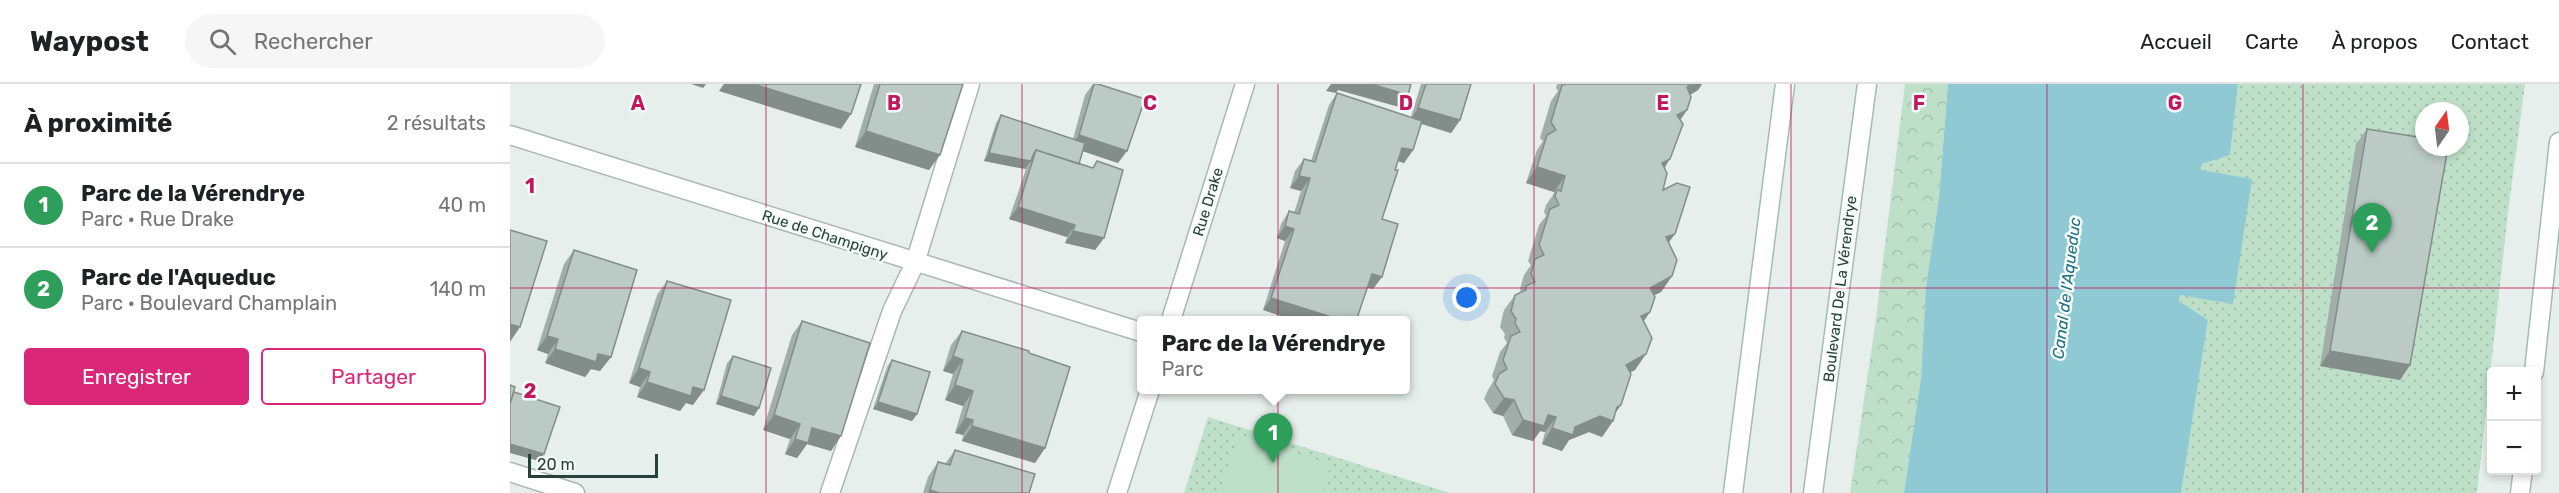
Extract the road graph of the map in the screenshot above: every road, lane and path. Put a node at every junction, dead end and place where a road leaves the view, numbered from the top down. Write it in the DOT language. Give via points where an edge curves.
graph roads {
  1 [pos="970,84"];
  2 [pos="1245,84"];
  3 [pos="1785,84"];
  4 [pos="1867,84"];
  5 [pos="510,135"];
  6 [pos="2559,142"];
  7 [pos="915,263"];
  8 [pos="1173,316"];
  9 [pos="1137,331"];
  10 [pos="2535,367"];
  11 [pos="1148,394"];
  12 [pos="510,472"];
  13 [pos="2522,475"];
  14 [pos="575,493"];
  15 [pos="830,493"];
  16 [pos="1117,493"];
  17 [pos="1733,493"];
  18 [pos="1813,493"];
  19 [pos="2520,493"];
  1 -- 7 [label="main road"];
  2 -- 8 [label="main road, Rue Drake"];
  3 -- 17 [label="main road"];
  4 -- 18 [label="main road, Boulevard De La Vérendrye"];
  5 -- 7 [label="main road, Rue de Champigny"];
  6 -- 10 [label="main road"];
  7 -- 9 [label="main road, Rue de Champigny"];
  7 -- 15 [label="main road" via="892,311"];
  11 -- 16 [label="main road"];
  12 -- 14 [label="main road"];
  13 -- 19 [label="main road"];
}
